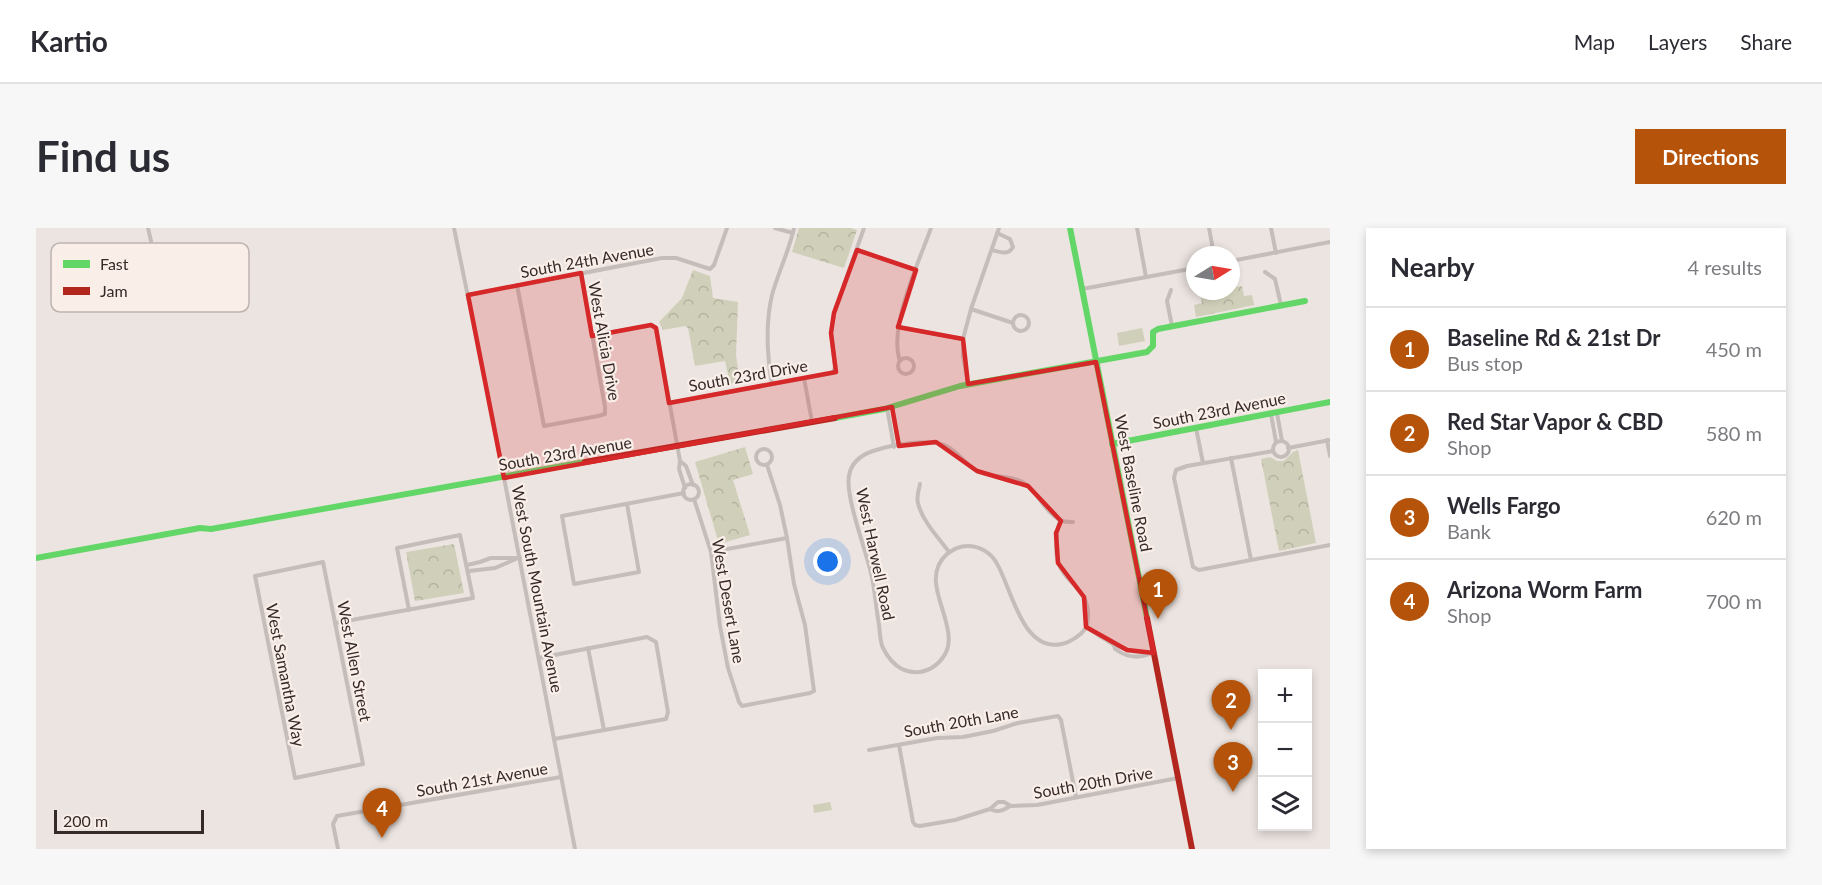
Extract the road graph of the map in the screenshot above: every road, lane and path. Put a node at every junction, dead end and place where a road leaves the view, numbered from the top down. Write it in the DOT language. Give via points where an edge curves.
graph roads {
  1 [pos="148,228"];
  2 [pos="454,228"];
  3 [pos="727,228"];
  4 [pos="776,228"];
  5 [pos="864,228"];
  6 [pos="931,228"];
  7 [pos="1070,228"];
  8 [pos="1137,228"];
  9 [pos="1209,228"];
  10 [pos="1271,228"];
  11 [pos="793,230"];
  12 [pos="998,231"];
  13 [pos="151,241"];
  14 [pos="1330,242"];
  15 [pos="1212,246"];
  16 [pos="992,249"];
  17 [pos="857,250"];
  18 [pos="1276,253"];
  19 [pos="1240,259"];
  20 [pos="916,270"];
  21 [pos="1186,270"];
  22 [pos="1265,272"];
  23 [pos="581,273"];
  24 [pos="1146,277"];
  25 [pos="517,285"];
  26 [pos="1081,289"];
  27 [pos="1171,290"];
  28 [pos="468,295"];
  29 [pos="1305,301"];
  30 [pos="1281,305"];
  31 [pos="971,309"];
  32 [pos="1014,323"];
  33 [pos="1172,326"];
  34 [pos="898,327"];
  35 [pos="592,336"];
  36 [pos="963,339"];
  37 [pos="900,361"];
  38 [pos="1096,362"];
  39 [pos="804,378"];
  40 [pos="772,384"];
  41 [pos="968,384"];
  42 [pos="1330,402"];
  43 [pos="669,403"];
  44 [pos="889,408"];
  45 [pos="1274,413"];
  46 [pos="812,422"];
  47 [pos="1196,428"];
  48 [pos="1280,430"];
  49 [pos="1274,432"];
  50 [pos="1329,440"];
  51 [pos="1282,441"];
  52 [pos="1276,442"];
  53 [pos="1112,444"];
  54 [pos="677,446"];
  55 [pos="897,446"];
  56 [pos="1288,448"];
  57 [pos="1273,451"];
  58 [pos="1330,456"];
  59 [pos="1231,458"];
  60 [pos="680,461"];
  61 [pos="1203,464"];
  62 [pos="767,465"];
  63 [pos="689,473"];
  64 [pos="680,475"];
  65 [pos="504,478"];
  66 [pos="693,484"];
  67 [pos="920,484"];
  68 [pos="684,491"];
  69 [pos="694,499"];
  70 [pos="627,504"];
  71 [pos="1060,520"];
  72 [pos="1073,522"];
  73 [pos="787,538"];
  74 [pos="1330,545"];
  75 [pos="711,552"];
  76 [pos="949,552"];
  77 [pos="36,558"];
  78 [pos="520,558"];
  79 [pos="1251,560"];
  80 [pos="467,565"];
  81 [pos="468,571"];
  82 [pos="255,576"];
  83 [pos="409,610"];
  84 [pos="336,623"];
  85 [pos="1086,627"];
  86 [pos="588,648"];
  87 [pos="1154,653"];
  88 [pos="539,658"];
  89 [pos="604,730"];
  90 [pos="554,739"];
  91 [pos="899,745"];
  92 [pos="869,750"];
  93 [pos="363,764"];
  94 [pos="561,777"];
  95 [pos="1178,778"];
  96 [pos="1076,798"];
  97 [pos="1011,806"];
  98 [pos="990,808"];
  99 [pos="338,849"];
  100 [pos="575,849"];
  101 [pos="1192,849"];
  1 -- 13 [label="street"];
  2 -- 28 [label="street, West South Mountain Avenue"];
  3 -- 23 [label="street, South 24th Avenue" via="710,269 669,258"];
  4 -- 11 [label="street"];
  5 -- 17 [label="street"];
  6 -- 20 [label="street"];
  7 -- 26 [label="street, West Baseline Road"];
  8 -- 24 [label="street"];
  9 -- 15 [label="street"];
  10 -- 18 [label="street"];
  11 -- 40 [label="street" via="772,295 767,328"];
  12 -- 16 [label="street"];
  12 -- 16 [label="street" via="1011,239 1013,248 1007,253"];
  14 -- 18 [label="street"];
  16 -- 31 [label="street"];
  17 -- 20 [label="street"];
  17 -- 39 [label="street, South 23rd Drive" via="834,313 831,333 835,367 832,373"];
  18 -- 19 [label="street"];
  20 -- 34 [label="street"];
  21 -- 24 [label="street"];
  22 -- 30 [label="street" via="1275,279"];
  23 -- 25 [label="street, South 24th Avenue"];
  23 -- 35 [label="street, West Alicia Drive"];
  24 -- 26 [label="street"];
  25 -- 28 [label="street, South 24th Avenue"];
  25 -- 35 [label="street, West Alicia Drive" via="544,426 605,414"];
  26 -- 38 [label="street, West Baseline Road"];
  27 -- 33 [label="street" via="1167,301"];
  28 -- 65 [label="street, West South Mountain Avenue"];
  29 -- 30 [label="street"];
  30 -- 33 [label="street"];
  31 -- 32 [label="street"];
  31 -- 36 [label="street"];
  32 -- 32 [label="street" via="1022,331 1029,322 1022,315"];
  33 -- 38 [label="street" via="1153,331 1149,351"];
  34 -- 36 [label="street"];
  34 -- 37 [label="street"];
  35 -- 43 [label="street" via="651,324 656,328"];
  36 -- 41 [label="street"];
  37 -- 37 [label="street" via="900,372 911,372 911,361"];
  38 -- 41 [label="street, South 23rd Avenue"];
  38 -- 53 [label="street, West Baseline Road"];
  39 -- 40 [label="street, South 23rd Drive"];
  39 -- 46 [label="street"];
  40 -- 43 [label="street, South 23rd Drive"];
  41 -- 44 [label="street, South 23rd Avenue"];
  42 -- 45 [label="street, South 23rd Avenue"];
  43 -- 54 [label="street"];
  44 -- 46 [label="street, South 23rd Avenue"];
  44 -- 55 [label="street"];
  45 -- 47 [label="street, South 23rd Avenue"];
  45 -- 48 [label="street"];
  45 -- 49 [label="street"];
  46 -- 54 [label="street, South 23rd Avenue"];
  47 -- 53 [label="street, South 23rd Avenue"];
  47 -- 61 [label="street"];
  48 -- 49 [label="street"];
  48 -- 51 [label="street"];
  49 -- 52 [label="street"];
  50 -- 56 [label="street"];
  50 -- 58 [label="street"];
  51 -- 52 [label="street"];
  51 -- 56 [label="street"];
  52 -- 57 [label="street"];
  53 -- 87 [label="street, West Baseline Road"];
  54 -- 60 [label="street"];
  54 -- 65 [label="street, South 23rd Avenue"];
  55 -- 71 [label="street" via="936,442 948,446 977,471 1028,486"];
  55 -- 76 [label="street, West Harwell Road" via="860,456 851,466 848,478 872,575 882,646 901,669 917,673 931,669 941,661 948,647 949,633 935,571"];
  56 -- 57 [label="street" via="1281,457"];
  57 -- 59 [label="street"];
  59 -- 61 [label="street"];
  59 -- 79 [label="street"];
  60 -- 63 [label="street"];
  60 -- 64 [label="street"];
  61 -- 79 [label="street" via="1179,468 1174,473 1193,567 1196,570"];
  62 -- 62 [label="street" via="772,456 763,450 757,458"];
  62 -- 73 [label="street"];
  63 -- 64 [label="street"];
  63 -- 66 [label="street"];
  64 -- 68 [label="street"];
  65 -- 77 [label="street, South 23rd Avenue"];
  65 -- 78 [label="street, West South Mountain Avenue"];
  66 -- 68 [label="street"];
  66 -- 69 [label="street" via="699,491"];
  67 -- 76 [label="street" via="918,504"];
  68 -- 69 [label="street" via="688,499"];
  68 -- 70 [label="street"];
  69 -- 75 [label="street, West Desert Lane"];
  70 -- 70 [label="street" via="562,516 574,584 639,572"];
  71 -- 72 [label="street"];
  71 -- 85 [label="street" via="1056,533 1058,563 1087,604"];
  73 -- 75 [label="street"];
  73 -- 75 [label="street, West Desert Lane" via="814,691 742,706 726,657"];
  74 -- 79 [label="street"];
  76 -- 85 [label="street" via="973,546 987,551 996,561 1026,626 1040,639 1063,644"];
  78 -- 80 [label="street" via="491,558"];
  78 -- 81 [label="street" via="495,568"];
  78 -- 88 [label="street, West South Mountain Avenue"];
  80 -- 81 [label="street"];
  80 -- 83 [label="street" via="460,535 397,548"];
  81 -- 83 [label="street" via="473,598"];
  82 -- 84 [label="street, West Allen Street" via="323,562"];
  82 -- 93 [label="street, West Samantha Way" via="295,778"];
  83 -- 84 [label="street"];
  84 -- 93 [label="street, West Allen Street"];
  85 -- 87 [label="street" via="1125,652"];
  86 -- 88 [label="street"];
  86 -- 89 [label="street"];
  86 -- 89 [label="street" via="647,637 656,642 666,719"];
  87 -- 95 [label="street, West Baseline Road"];
  88 -- 90 [label="street, West South Mountain Avenue"];
  89 -- 90 [label="street"];
  90 -- 94 [label="street, West South Mountain Avenue"];
  91 -- 92 [label="street, South 20th Lane"];
  91 -- 96 [label="street, South 20th Lane" via="973,735 1058,716"];
  91 -- 98 [label="street, South 20th Drive" via="915,825 955,820"];
  94 -- 99 [label="street, South 21st Avenue" via="337,816 333,824"];
  94 -- 100 [label="street, West South Mountain Avenue"];
  95 -- 96 [label="street, South 20th Drive"];
  95 -- 101 [label="street, West Baseline Road"];
  96 -- 97 [label="street, South 20th Drive"];
  97 -- 98 [label="street, South 20th Drive" via="1001,802"];
  97 -- 98 [label="street, South 20th Drive" via="998,812"];
}
